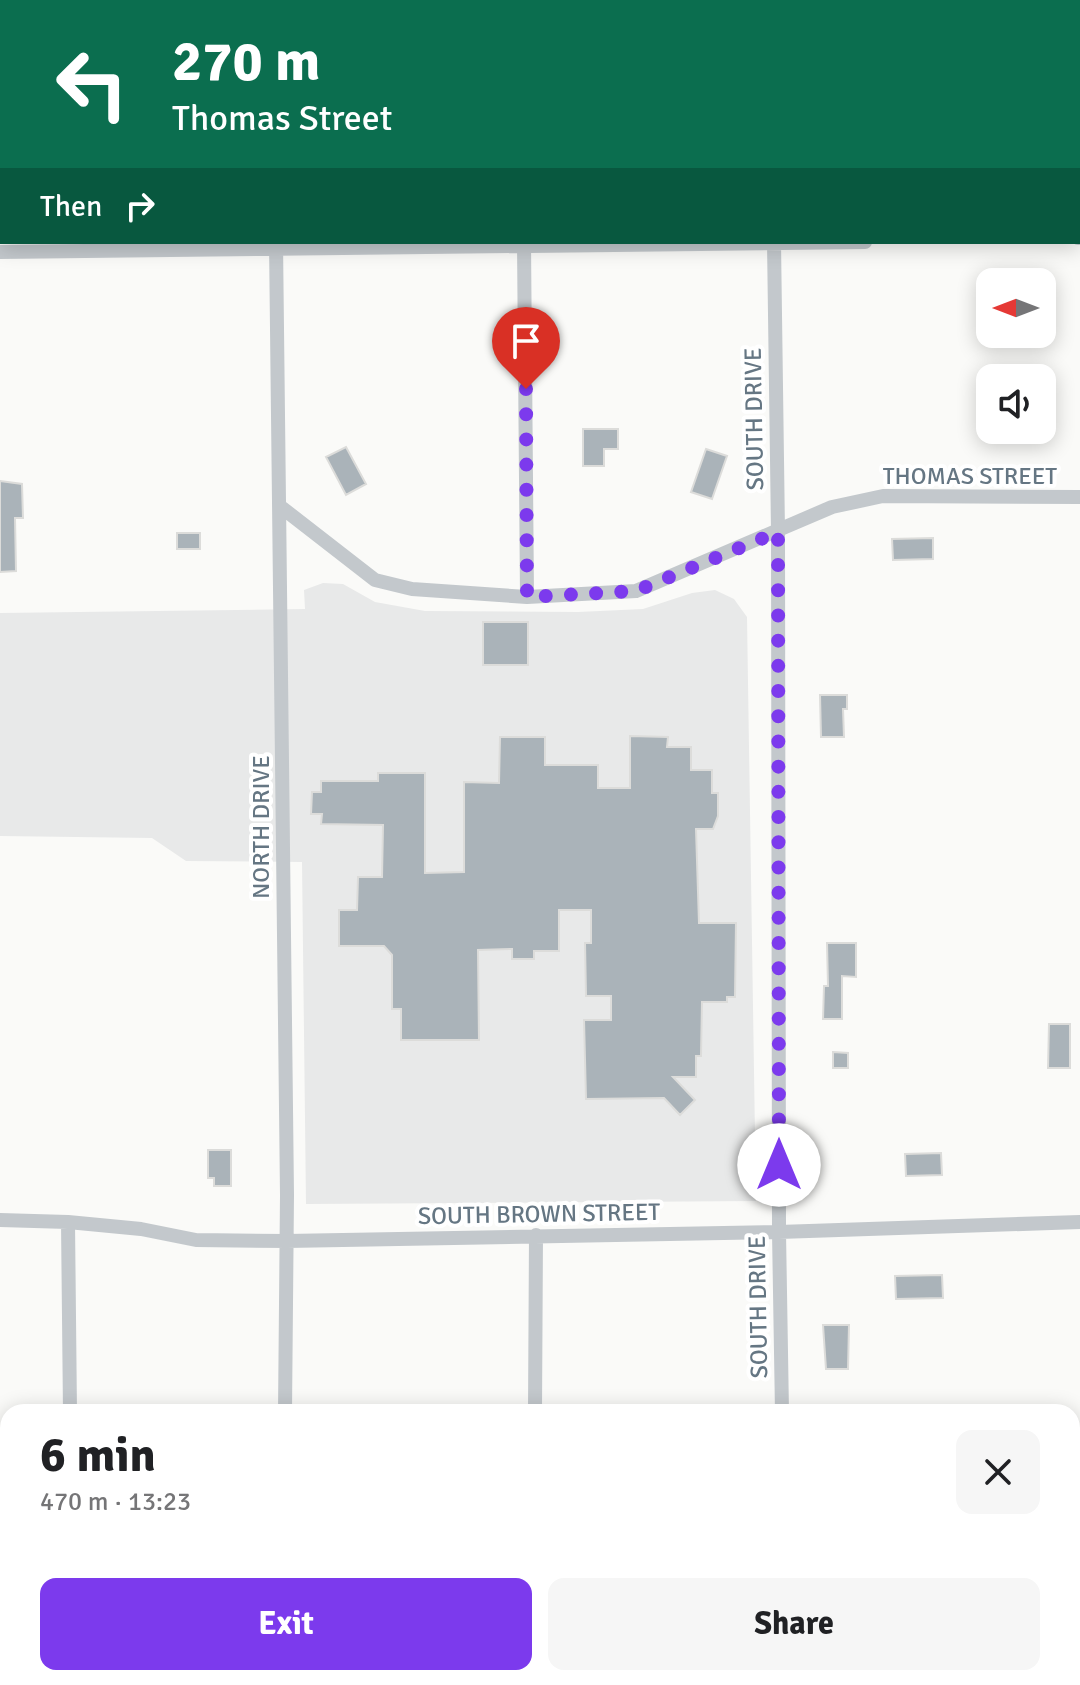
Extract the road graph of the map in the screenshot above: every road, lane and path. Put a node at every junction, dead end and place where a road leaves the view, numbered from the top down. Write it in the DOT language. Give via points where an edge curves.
graph roads {
  1 [pos="649,244"];
  2 [pos="774,244"];
  3 [pos="276,245"];
  4 [pos="524,245"];
  5 [pos="0,252"];
  6 [pos="1080,497"];
  7 [pos="281,507"];
  8 [pos="778,532"];
  9 [pos="527,597"];
  10 [pos="0,1220"];
  11 [pos="68,1222"];
  12 [pos="1080,1222"];
  13 [pos="779,1232"];
  14 [pos="536,1235"];
  15 [pos="287,1241"];
  16 [pos="70,1404"];
  17 [pos="285,1404"];
  18 [pos="535,1404"];
  19 [pos="782,1404"];
  1 -- 4 [label="street"];
  2 -- 8 [label="street, SOUTH DRIVE"];
  3 -- 4 [label="street"];
  3 -- 5 [label="street"];
  3 -- 7 [label="street, NORTH DRIVE"];
  4 -- 9 [label="street"];
  6 -- 8 [label="street, THOMAS STREET" via="883,496 832,507"];
  7 -- 9 [label="street, THOMAS STREET" via="375,580 412,589"];
  7 -- 15 [label="street, NORTH DRIVE"];
  8 -- 9 [label="street, THOMAS STREET" via="636,591"];
  8 -- 13 [label="street, SOUTH DRIVE"];
  10 -- 11 [label="street, SOUTH BROWN STREET"];
  11 -- 15 [label="street, SOUTH BROWN STREET" via="196,1240"];
  11 -- 16 [label="street"];
  12 -- 13 [label="street, SOUTH BROWN STREET"];
  13 -- 14 [label="street, SOUTH BROWN STREET"];
  13 -- 19 [label="street, SOUTH DRIVE"];
  14 -- 15 [label="street, SOUTH BROWN STREET"];
  14 -- 18 [label="street"];
  15 -- 17 [label="street, NORTH DRIVE"];
}
